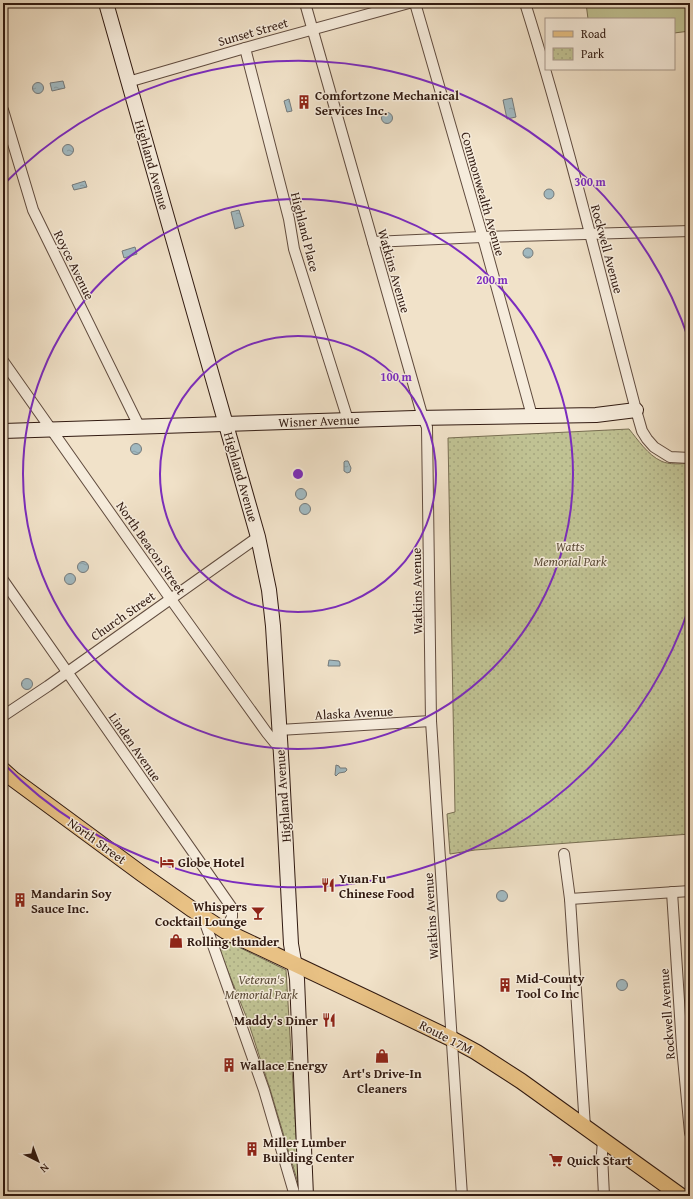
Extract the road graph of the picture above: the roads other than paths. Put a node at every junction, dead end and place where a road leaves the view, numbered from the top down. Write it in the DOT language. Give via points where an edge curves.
graph roads {
  1 [pos="106,3"];
  2 [pos="305,3"];
  3 [pos="409,3"];
  4 [pos="415,3"];
  5 [pos="524,3"];
  6 [pos="313,29"];
  7 [pos="245,48"];
  8 [pos="128,82"];
  9 [pos="3,110"];
  10 [pos="690,231"];
  11 [pos="590,234"];
  12 [pos="482,237"];
  13 [pos="373,242"];
  14 [pos="3,361"];
  15 [pos="636,410"];
  16 [pos="532,416"];
  17 [pos="423,418"];
  18 [pos="348,420"];
  19 [pos="226,425"];
  20 [pos="139,426"];
  21 [pos="51,429"];
  22 [pos="3,431"];
  23 [pos="690,458"];
  24 [pos="258,536"];
  25 [pos="3,580"];
  26 [pos="170,598"];
  27 [pos="68,672"];
  28 [pos="3,716"];
  29 [pos="431,722"];
  30 [pos="279,730"];
  31 [pos="280,749"];
  32 [pos="3,770"];
  33 [pos="564,854"];
  34 [pos="690,890"];
  35 [pos="672,892"];
  36 [pos="570,900"];
  37 [pos="198,914"];
  38 [pos="225,931"];
  39 [pos="294,964"];
  40 [pos="452,1039"];
  41 [pos="585,1127"];
  42 [pos="690,1133"];
  43 [pos="603,1140"];
  44 [pos="295,1196"];
  45 [pos="306,1196"];
  46 [pos="462,1196"];
  47 [pos="604,1196"];
  48 [pos="681,1196"];
  1 -- 8 [label="street, Highland Avenue"];
  2 -- 6 [label="street, Watkins Avenue"];
  3 -- 6 [label="street, Sunset Street"];
  4 -- 12 [label="street, Commonwealth Avenue"];
  5 -- 11 [label="street, Rockwell Avenue"];
  6 -- 7 [label="street, Sunset Street"];
  6 -- 13 [label="street, Watkins Avenue"];
  7 -- 8 [label="street, Sunset Street"];
  7 -- 18 [label="street, Highland Place" via="289,218 294,249"];
  8 -- 19 [label="street, Highland Avenue"];
  9 -- 20 [label="street, Royce Avenue" via="33,210"];
  10 -- 11 [label="street"];
  11 -- 12 [label="street"];
  11 -- 15 [label="street, Rockwell Avenue"];
  12 -- 13 [label="street"];
  12 -- 16 [label="street, Commonwealth Avenue"];
  13 -- 17 [label="street, Watkins Avenue"];
  14 -- 21 [label="street, North Beacon Street"];
  15 -- 16 [label="street, Wisner Avenue" via="596,415"];
  15 -- 23 [label="street, Rockwell Avenue" via="642,431 654,447 670,457"];
  16 -- 17 [label="street, Wisner Avenue"];
  17 -- 18 [label="street, Wisner Avenue"];
  17 -- 29 [label="street, Watkins Avenue" via="427,427"];
  18 -- 19 [label="street, Wisner Avenue"];
  19 -- 20 [label="street, Wisner Avenue"];
  19 -- 24 [label="street, Highland Avenue"];
  20 -- 21 [label="street, Wisner Avenue"];
  21 -- 22 [label="street, Wisner Avenue"];
  21 -- 26 [label="street, North Beacon Street"];
  24 -- 26 [label="street, Church Street"];
  24 -- 30 [label="street, Highland Avenue" via="273,626"];
  25 -- 27 [label="street, Linden Avenue"];
  26 -- 27 [label="street, Church Street"];
  26 -- 31 [label="street, North Beacon Street"];
  27 -- 28 [label="street, Church Street"];
  27 -- 38 [label="street, Linden Avenue" via="232,908 232,917"];
  29 -- 30 [label="street, Alaska Avenue"];
  29 -- 40 [label="street, Watkins Avenue"];
  30 -- 31 [label="street, Highland Avenue"];
  31 -- 39 [label="street, Highland Avenue"];
  32 -- 37 [label="main road, North Street"];
  33 -- 36 [label="street"];
  34 -- 35 [label="street"];
  35 -- 36 [label="street"];
  35 -- 42 [label="street, Rockwell Avenue"];
  36 -- 41 [label="street"];
  37 -- 38 [label="main road, Route 17M"];
  37 -- 44 [label="street" via="264,1090"];
  38 -- 39 [label="main road, Route 17M"];
  39 -- 40 [label="main road, Route 17M"];
  39 -- 45 [label="street, Highland Avenue" via="297,979"];
  40 -- 41 [label="main road, Route 17M" via="510,1074"];
  40 -- 46 [label="street, Watkins Avenue"];
  41 -- 43 [label="main road, Route 17M"];
  43 -- 47 [label="street"];
  43 -- 48 [label="main road, Route 17M"];
}
